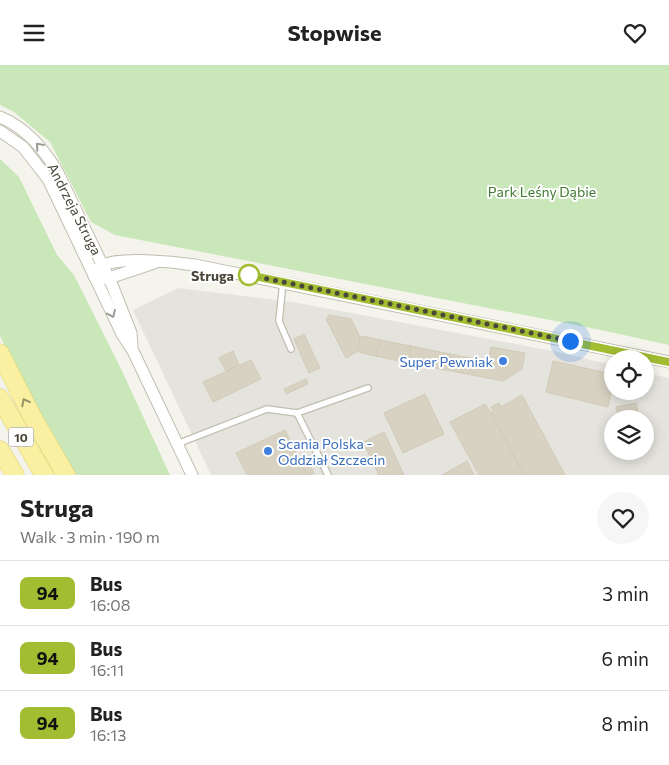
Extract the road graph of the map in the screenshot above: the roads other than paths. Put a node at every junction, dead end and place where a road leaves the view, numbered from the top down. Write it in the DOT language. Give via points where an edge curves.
graph roads {
  1 [pos="0,117"];
  2 [pos="0,131"];
  3 [pos="156,262"];
  4 [pos="103,265"];
  5 [pos="94,276"];
  6 [pos="109,278"];
  7 [pos="283,282"];
  8 [pos="291,349"];
  9 [pos="133,351"];
  10 [pos="0,353"];
  11 [pos="669,362"];
  12 [pos="368,388"];
  13 [pos="0,398"];
  14 [pos="297,413"];
  15 [pos="177,445"];
  16 [pos="0,450"];
  17 [pos="15,475"];
  18 [pos="44,475"];
  19 [pos="66,475"];
  20 [pos="192,475"];
  21 [pos="328,475"];
  4 -- 1 [label="street, Andrzeja Struga, one-way" via="47,155 28,134"];
  2 -- 5 [label="street, Andrzeja Struga" via="24,147 44,174"];
  3 -- 4 [label="street" via="135,260"];
  3 -- 6 [label="street"];
  3 -- 7 [label="street" via="195,265"];
  4 -- 5 [label="street, Andrzeja Struga"];
  4 -- 6 [label="street, Andrzeja Struga"];
  5 -- 6 [label="street, Andrzeja Struga"];
  5 -- 9 [label="street, Andrzeja Struga, one-way"];
  6 -- 9 [label="street, Andrzeja Struga" via="131,333"];
  7 -- 8 [label="lane" via="279,321"];
  7 -- 11 [label="street"];
  9 -- 15 [label="street, Andrzeja Struga"];
  19 -- 10 [label="main road, one-way"];
  12 -- 14 [label="lane"];
  13 -- 18 [label="main road, 10"];
  14 -- 15 [label="lane" via="267,409"];
  14 -- 21 [label="lane"];
  15 -- 20 [label="street, Andrzeja Struga"];
  16 -- 17 [label="main road, 10"];
}
